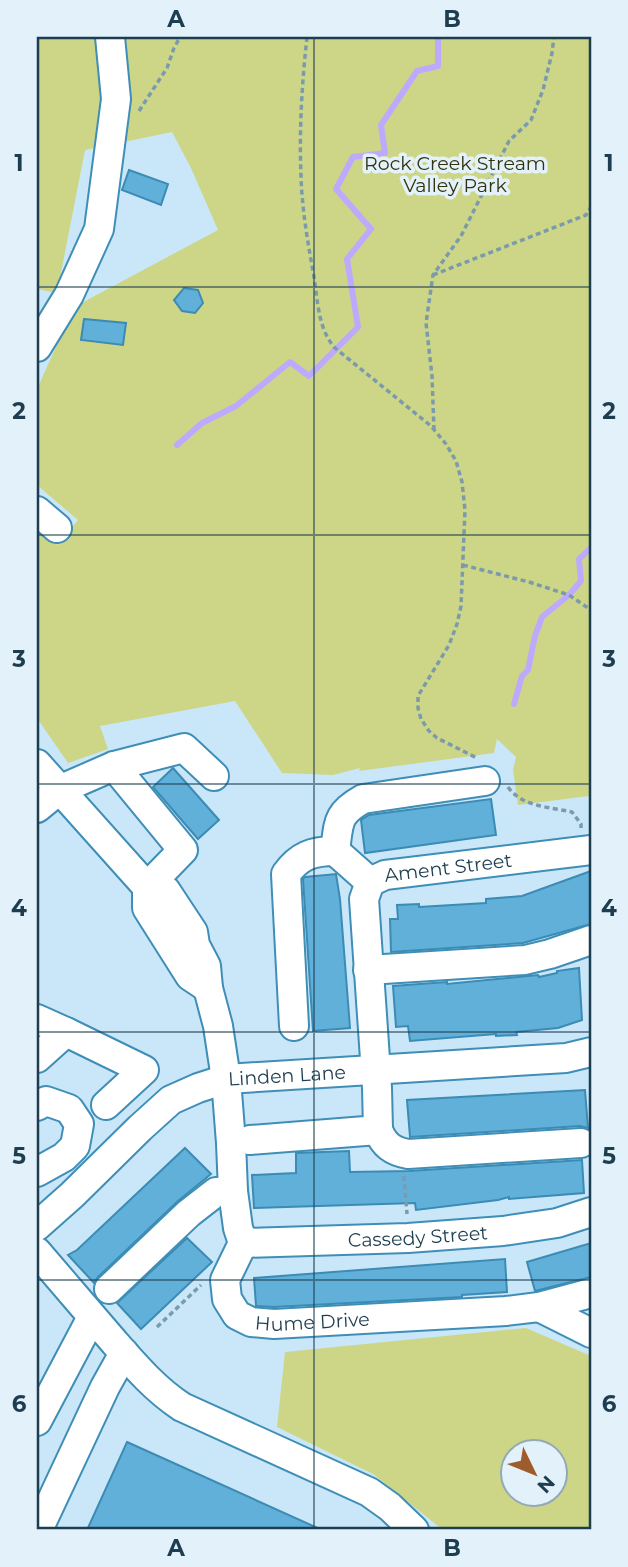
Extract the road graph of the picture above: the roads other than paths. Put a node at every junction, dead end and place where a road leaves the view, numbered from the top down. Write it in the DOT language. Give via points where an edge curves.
graph roads {
  1 [pos="110,37"];
  2 [pos="38,344"];
  3 [pos="37,764"];
  4 [pos="114,765"];
  5 [pos="214,776"];
  6 [pos="485,781"];
  7 [pos="59,790"];
  8 [pos="37,808"];
  9 [pos="591,850"];
  10 [pos="335,851"];
  11 [pos="370,882"];
  12 [pos="147,887"];
  13 [pos="591,940"];
  14 [pos="368,970"];
  15 [pos="37,1019"];
  16 [pos="294,1026"];
  17 [pos="66,1032"];
  18 [pos="591,1052"];
  19 [pos="37,1058"];
  20 [pos="376,1070"];
  21 [pos="226,1079"];
  22 [pos="106,1105"];
  23 [pos="37,1106"];
  24 [pos="378,1130"];
  25 [pos="250,1140"];
  26 [pos="580,1143"];
  27 [pos="37,1172"];
  28 [pos="233,1191"];
  29 [pos="591,1212"];
  30 [pos="37,1226"];
  31 [pos="243,1243"];
  32 [pos="37,1252"];
  33 [pos="109,1289"];
  34 [pos="591,1293"];
  35 [pos="539,1307"];
  36 [pos="92,1317"];
  37 [pos="591,1333"];
  38 [pos="124,1353"];
  39 [pos="37,1422"];
  40 [pos="38,1530"];
  41 [pos="413,1530"];
  1 -- 2 [label="street" via="116,99 99,229 69,295"];
  3 -- 7 [label="street"];
  4 -- 5 [label="street" via="184,748"];
  4 -- 7 [label="street"];
  4 -- 12 [label="street" via="183,850"];
  6 -- 10 [label="street" via="363,799 340,817"];
  7 -- 8 [label="street"];
  7 -- 12 [label="street"];
  9 -- 11 [label="street, Ament Street" via="385,875"];
  10 -- 11 [label="street"];
  10 -- 16 [label="street" via="309,854 294,862 286,874"];
  11 -- 14 [label="street, Ament Street" via="364,899"];
  12 -- 21 [label="street" via="166,891 193,932 206,966"];
  13 -- 14 [label="street" via="524,960"];
  14 -- 20 [label="street, Ament Street"];
  15 -- 17 [label="street"];
  17 -- 19 [label="street"];
  17 -- 22 [label="street" via="144,1070"];
  18 -- 20 [label="street, Linden Lane" via="566,1058"];
  20 -- 21 [label="street, Linden Lane"];
  20 -- 24 [label="street, Ament Street"];
  21 -- 28 [label="street"];
  21 -- 30 [label="street, Linden Lane" via="171,1100"];
  23 -- 27 [label="street" via="46,1101 69,1109 79,1124 75,1146"];
  24 -- 25 [label="street"];
  24 -- 26 [label="street" via="389,1147 408,1154"];
  28 -- 31 [label="street"];
  28 -- 33 [label="street" via="216,1192 189,1213"];
  29 -- 31 [label="street, Cassedy Street" via="557,1223 503,1231"];
  31 -- 35 [label="street, Hume Drive" via="225,1280 227,1299 237,1315 251,1322 438,1316"];
  32 -- 36 [label="street"];
  34 -- 35 [label="street, Hume Drive"];
  35 -- 37 [label="street"];
  36 -- 38 [label="street"];
  36 -- 39 [label="street"];
  38 -- 40 [label="street"];
  38 -- 41 [label="street" via="182,1408 369,1492"];
}
